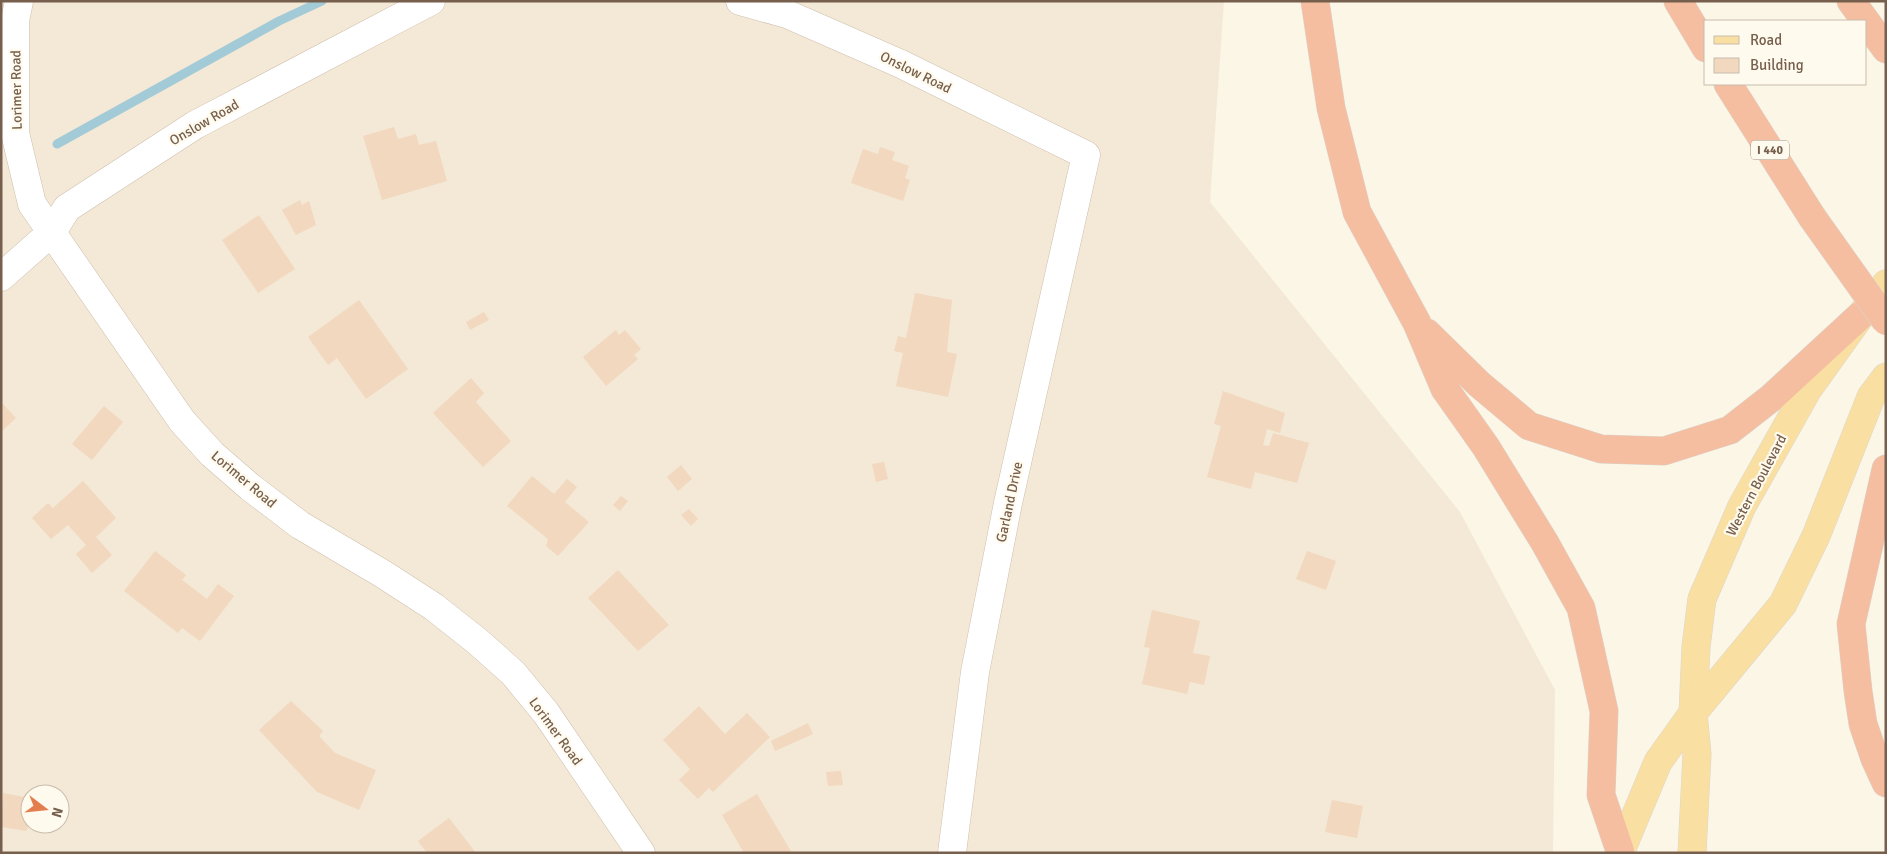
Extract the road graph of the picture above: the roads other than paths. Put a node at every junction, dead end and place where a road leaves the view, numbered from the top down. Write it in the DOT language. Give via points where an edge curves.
graph roads {
  1 [pos="431,1"];
  2 [pos="740,1"];
  3 [pos="1315,1"];
  4 [pos="1678,1"];
  5 [pos="1851,1"];
  6 [pos="12,13"];
  7 [pos="1865,20"];
  8 [pos="1867,23"];
  9 [pos="1704,45"];
  10 [pos="1886,49"];
  11 [pos="1729,85"];
  12 [pos="1086,156"];
  13 [pos="52,232"];
  14 [pos="1,277"];
  15 [pos="1886,284"];
  16 [pos="1873,318"];
  17 [pos="1417,323"];
  18 [pos="1886,377"];
  19 [pos="1886,469"];
  20 [pos="1693,713"];
  21 [pos="1886,783"];
  22 [pos="1620,852"];
  23 [pos="641,853"];
  24 [pos="952,853"];
  25 [pos="1692,853"];
  1 -- 13 [label="street, Onslow Road" via="195,125 66,208"];
  2 -- 12 [label="street, Onslow Road" via="787,14 901,64"];
  3 -- 17 [label="highway" via="1331,108 1357,212"];
  4 -- 9 [label="highway"];
  5 -- 7 [label="highway"];
  6 -- 13 [label="street, Lorimer Road" via="15,133 32,204"];
  8 -- 10 [label="highway"];
  11 -- 16 [label="highway, I 440, bridge"];
  12 -- 24 [label="street, Garland Drive" via="1008,504 975,672"];
  13 -- 14 [label="street, Onslow Road"];
  13 -- 23 [label="street, Lorimer Road" via="182,421 212,454 300,525 434,607 513,673 546,713"];
  15 -- 16 [label="main road, Western Boulevard"];
  16 -- 17 [label="highway" via="1730,430 1664,451 1601,450 1529,426 1479,384"];
  16 -- 20 [label="main road, Western Boulevard" via="1808,389 1742,506 1702,600"];
  17 -- 22 [label="highway" via="1445,389 1486,447 1582,608 1604,711 1601,795"];
  18 -- 20 [label="main road" via="1871,398 1816,536 1782,604"];
  19 -- 21 [label="highway" via="1851,624 1863,724"];
  20 -- 22 [label="main road" via="1658,762"];
  20 -- 25 [label="main road, Western Boulevard" via="1697,754"];
}
